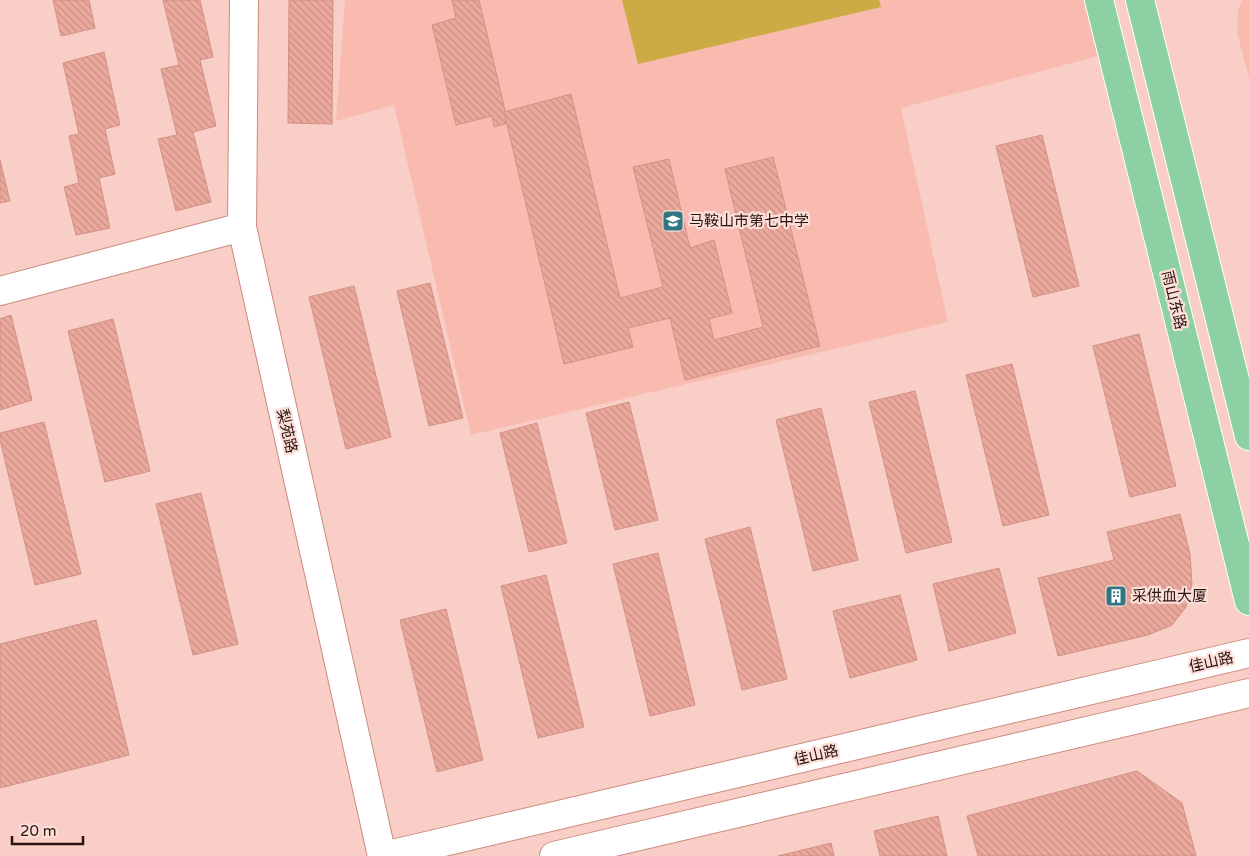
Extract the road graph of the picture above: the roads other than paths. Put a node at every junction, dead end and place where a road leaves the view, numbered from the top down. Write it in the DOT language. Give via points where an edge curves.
graph roads {
  1 [pos="244,0"];
  2 [pos="1099,0"];
  3 [pos="1140,0"];
  4 [pos="242,227"];
  5 [pos="0,291"];
  6 [pos="1249,436"];
  7 [pos="1249,600"];
  8 [pos="1249,653"];
  9 [pos="1249,694"];
  10 [pos="383,856"];
  11 [pos="554,856"];
  1 -- 4 [label="street, 梨苑路"];
  2 -- 7 [label="main road, 雨山东路"];
  3 -- 6 [label="main road"];
  4 -- 5 [label="street"];
  4 -- 10 [label="street, 梨苑路"];
  8 -- 10 [label="street, 佳山路"];
  9 -- 11 [label="street"];
}
